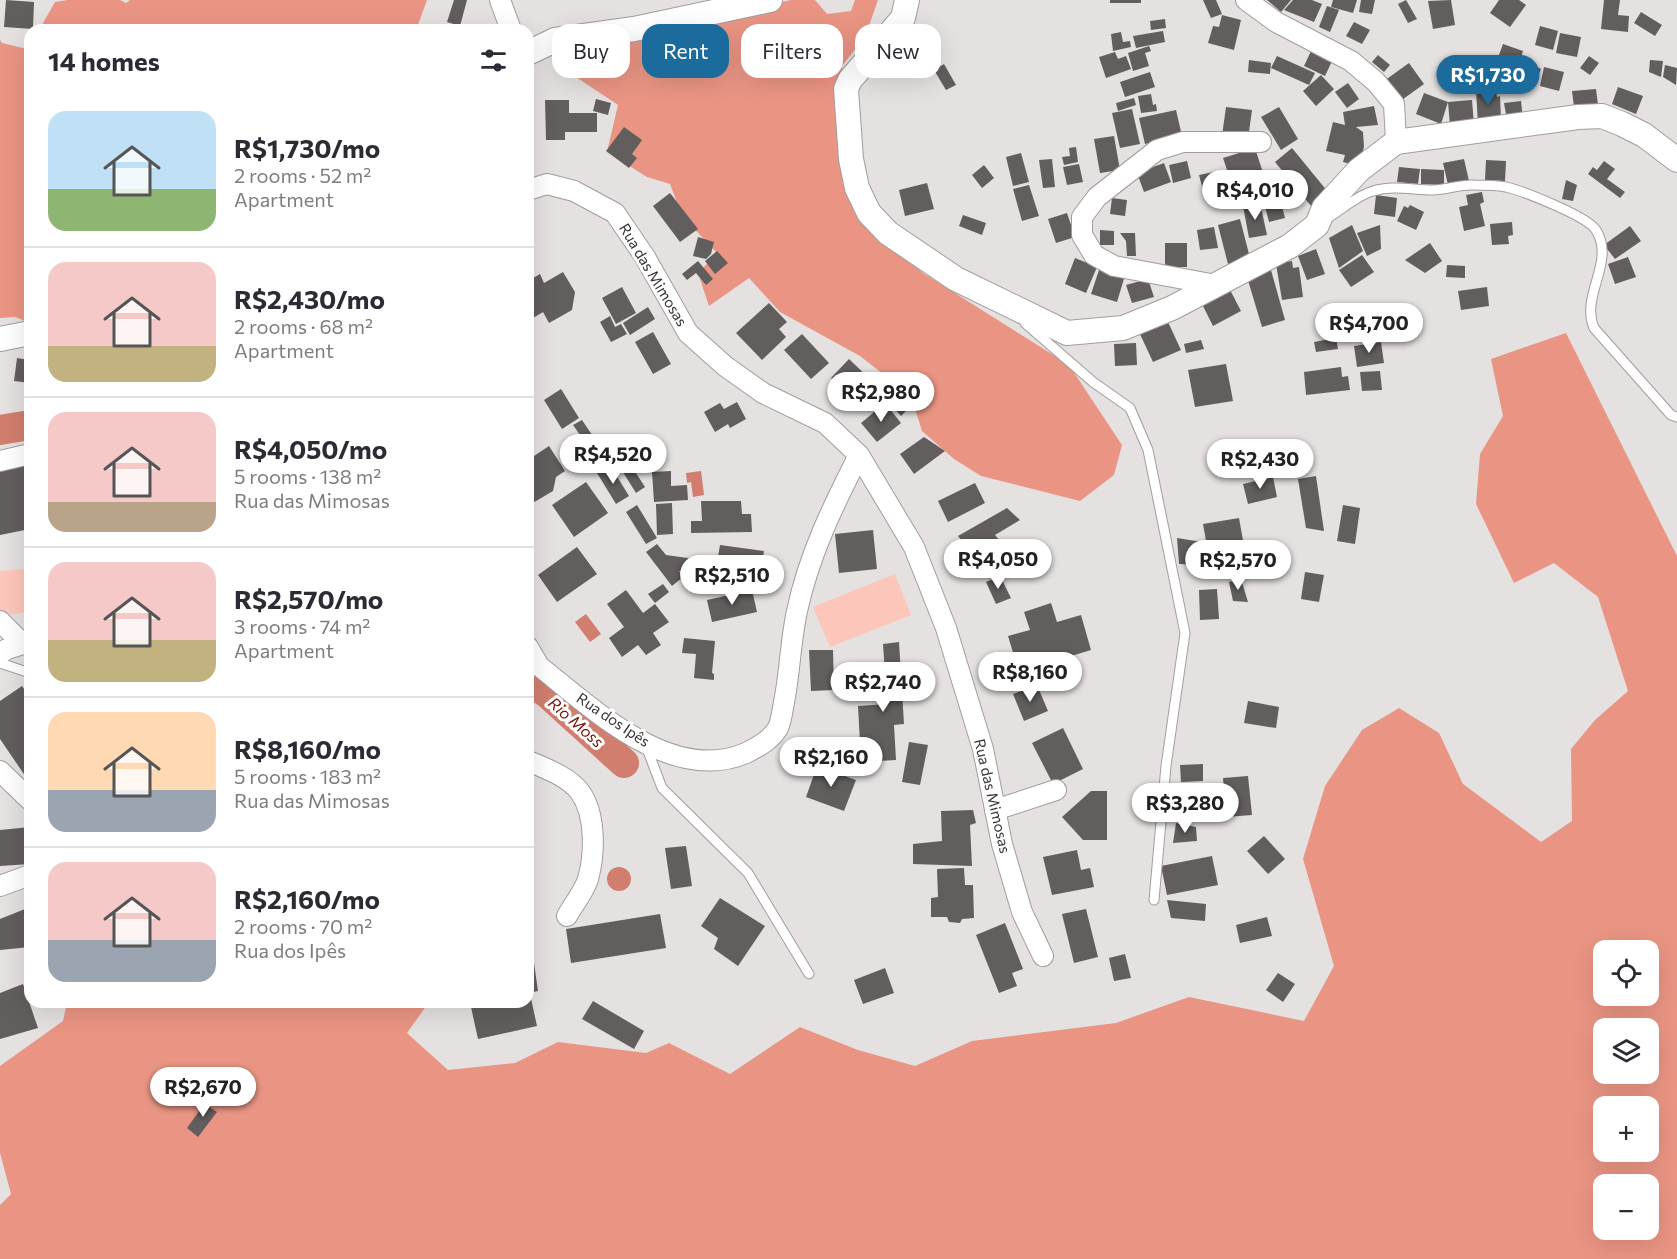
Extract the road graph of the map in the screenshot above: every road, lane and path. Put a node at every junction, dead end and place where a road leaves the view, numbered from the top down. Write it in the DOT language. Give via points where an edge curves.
graph roads {
  1 [pos="500,0"];
  2 [pos="770,0"];
  3 [pos="907,0"];
  4 [pos="1246,0"];
  5 [pos="509,24"];
  6 [pos="534,50"];
  7 [pos="1261,142"];
  8 [pos="1396,142"];
  9 [pos="1677,160"];
  10 [pos="534,188"];
  11 [pos="1317,225"];
  12 [pos="1216,285"];
  13 [pos="1003,304"];
  14 [pos="24,334"];
  15 [pos="0,339"];
  16 [pos="1677,417"];
  17 [pos="24,455"];
  18 [pos="859,455"];
  19 [pos="0,461"];
  20 [pos="0,621"];
  21 [pos="24,641"];
  22 [pos="24,644"];
  23 [pos="0,654"];
  24 [pos="534,657"];
  25 [pos="0,663"];
  26 [pos="24,672"];
  27 [pos="646,746"];
  28 [pos="534,764"];
  29 [pos="0,771"];
  30 [pos="1056,790"];
  31 [pos="24,794"];
  32 [pos="995,810"];
  33 [pos="24,877"];
  34 [pos="0,886"];
  35 [pos="1154,900"];
  36 [pos="567,916"];
  37 [pos="1043,956"];
  38 [pos="809,974"];
  1 -- 5 [label="street"];
  2 -- 6 [label="street" via="634,29 555,40"];
  3 -- 13 [label="street" via="903,18 846,89 857,188 869,213 888,233 956,279"];
  4 -- 8 [label="street" via="1276,22 1352,61 1376,82 1394,104"];
  7 -- 12 [label="street" via="1183,142 1157,150 1097,197 1082,217 1082,235 1094,255 1114,266"];
  8 -- 9 [label="street" via="1602,117 1644,135"];
  8 -- 11 [label="street" via="1359,170 1324,208"];
  10 -- 18 [label="street, Rua das Mimosas" via="547,184 574,191 615,213 688,333 763,393 825,423"];
  11 -- 12 [label="street" via="1290,246"];
  11 -- 16 [label="lane" via="1372,191 1395,187 1435,190 1472,184 1506,187 1580,216 1596,230 1602,247 1600,270 1589,303 1594,328 1671,415"];
  12 -- 13 [label="street" via="1123,328 1067,333"];
  13 -- 35 [label="lane" via="1093,382 1130,408 1148,450 1185,633 1166,766"];
  14 -- 15 [label="street"];
  17 -- 19 [label="street"];
  18 -- 27 [label="street, Rua dos Ipês" via="808,567 796,612 779,727 762,744 731,759 688,759"];
  18 -- 32 [label="street, Rua das Mimosas" via="914,547 946,628 983,749"];
  20 -- 21 [label="street"];
  22 -- 23 [label="street"];
  24 -- 27 [label="street, Rua dos Ipês" via="539,666"];
  25 -- 26 [label="lane"];
  27 -- 38 [label="lane" via="662,788 748,873"];
  28 -- 36 [label="street" via="554,772 579,791 589,812 593,847 588,880"];
  29 -- 31 [label="street"];
  30 -- 32 [label="street"];
  32 -- 37 [label="street, Rua das Mimosas" via="1022,912"];
  33 -- 34 [label="street"];
}
